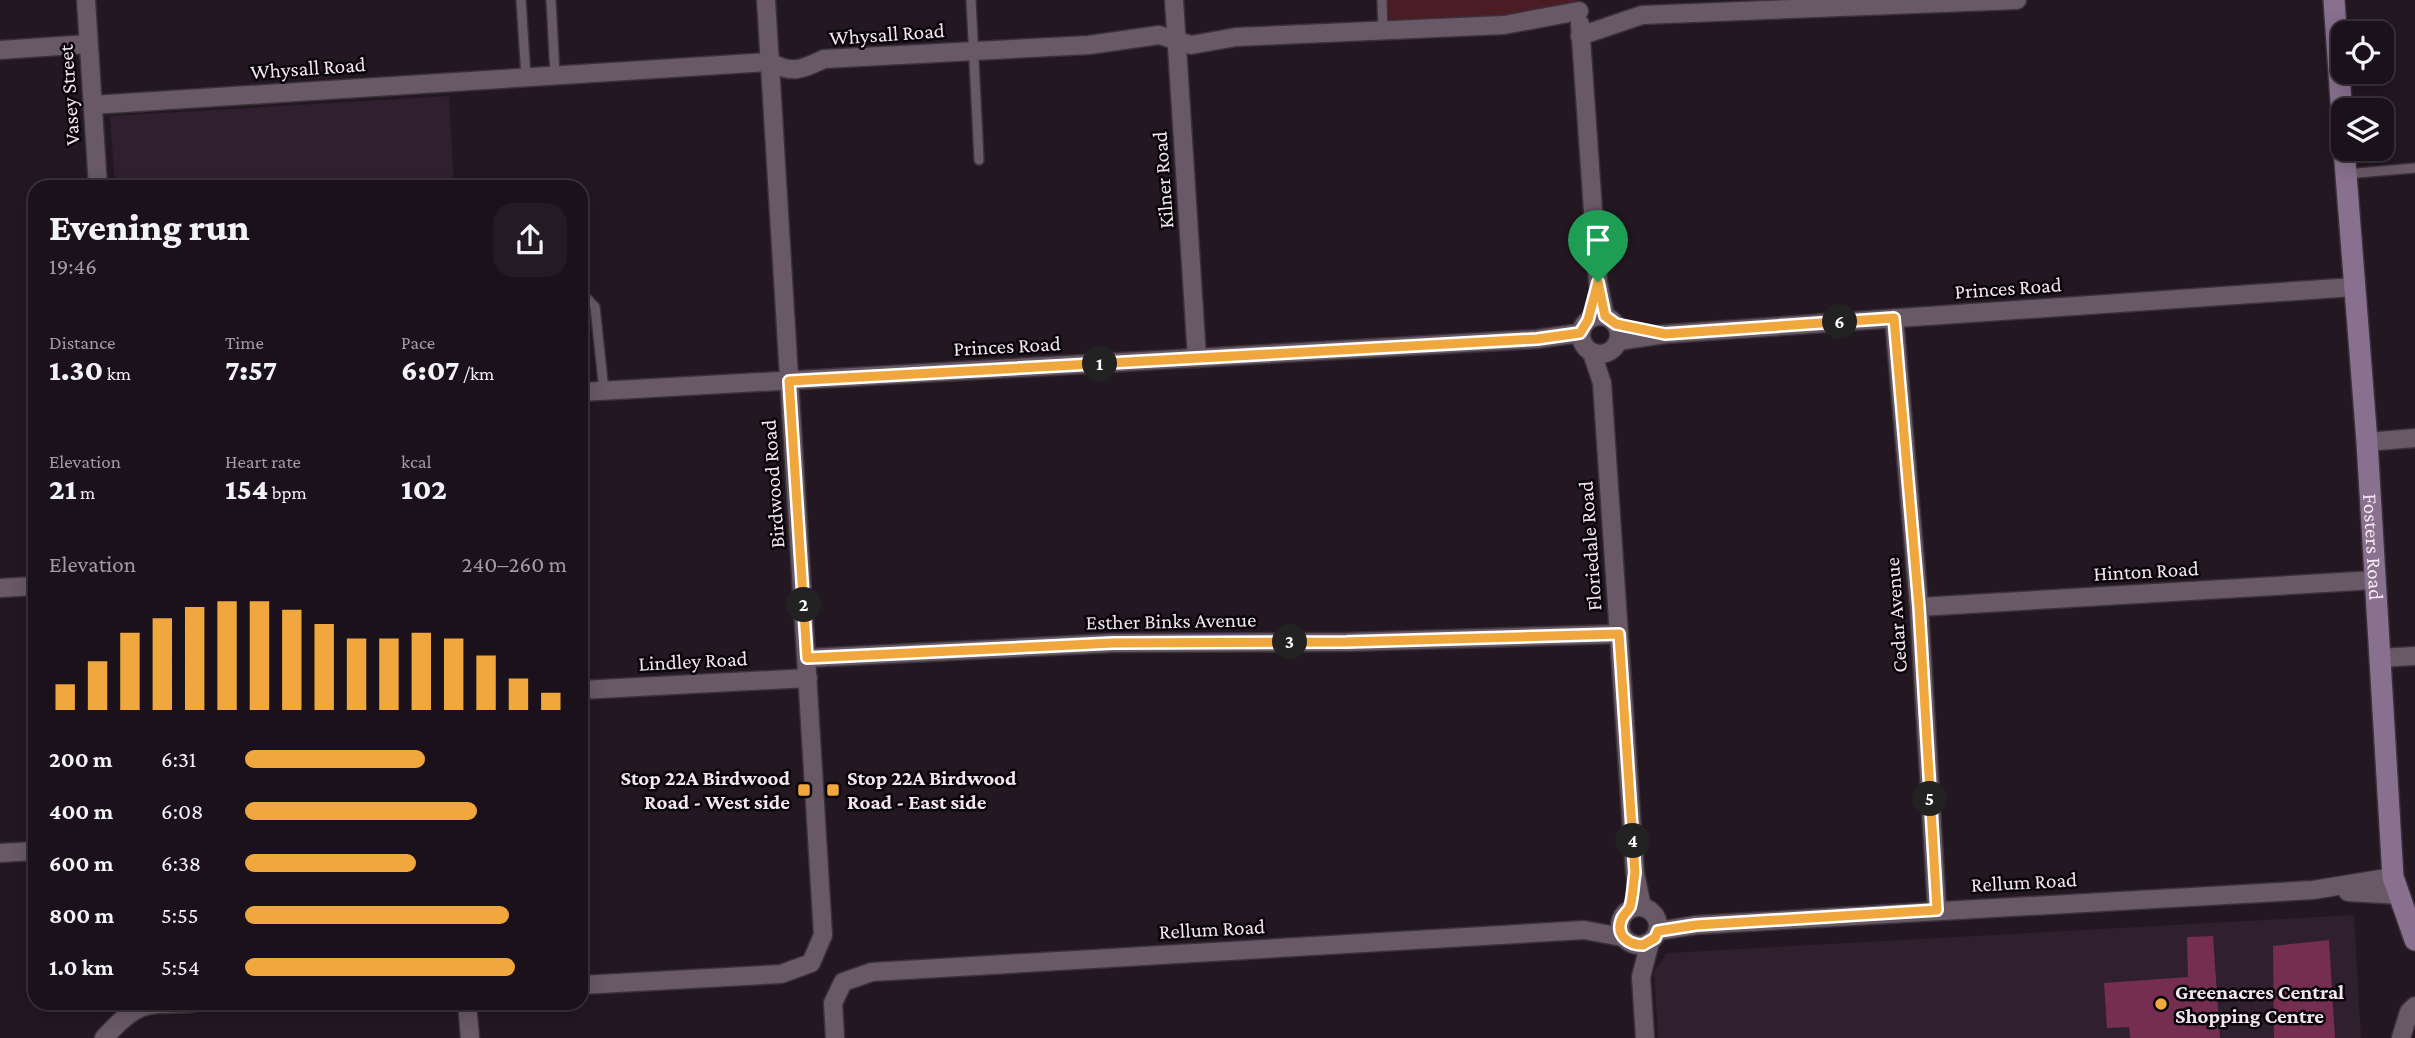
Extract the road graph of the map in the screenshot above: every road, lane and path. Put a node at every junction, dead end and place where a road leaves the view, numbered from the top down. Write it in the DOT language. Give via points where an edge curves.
graph roads {
  1 [pos="86,0"];
  2 [pos="521,0"];
  3 [pos="551,0"];
  4 [pos="765,0"];
  5 [pos="971,0"];
  6 [pos="1174,0"];
  7 [pos="1382,0"];
  8 [pos="2017,0"];
  9 [pos="2334,0"];
  10 [pos="1578,5"];
  11 [pos="1383,30"];
  12 [pos="1580,36"];
  13 [pos="1177,40"];
  14 [pos="88,44"];
  15 [pos="0,50"];
  16 [pos="974,51"];
  17 [pos="769,62"];
  18 [pos="555,75"];
  19 [pos="526,77"];
  20 [pos="2341,98"];
  21 [pos="92,105"];
  22 [pos="979,160"];
  23 [pos="2345,161"];
  24 [pos="2415,168"];
  25 [pos="2346,174"];
  26 [pos="97,180"];
  27 [pos="2354,287"];
  28 [pos="588,300"];
  29 [pos="1894,318"];
  30 [pos="1599,335"];
  31 [pos="1197,358"];
  32 [pos="789,381"];
  33 [pos="604,391"];
  34 [pos="588,392"];
  35 [pos="2415,438"];
  36 [pos="2367,442"];
  37 [pos="2375,580"];
  38 [pos="28,586"];
  39 [pos="0,588"];
  40 [pos="1919,607"];
  41 [pos="1619,634"];
  42 [pos="2415,656"];
  43 [pos="807,658"];
  44 [pos="2381,658"];
  45 [pos="808,678"];
  46 [pos="588,690"];
  47 [pos="28,851"];
  48 [pos="0,853"];
  49 [pos="2396,886"];
  50 [pos="1937,910"];
  51 [pos="1643,920"];
  52 [pos="1584,930"];
  53 [pos="1625,940"];
  54 [pos="2415,940"];
  55 [pos="1641,977"];
  56 [pos="588,985"];
  57 [pos="2415,1006"];
  58 [pos="135,1010"];
  59 [pos="468,1010"];
  60 [pos="104,1038"];
  61 [pos="470,1038"];
  62 [pos="835,1038"];
  63 [pos="1645,1038"];
  64 [pos="2401,1038"];
  1 -- 14 [label="street, Vasey Street"];
  2 -- 19 [label="lane"];
  3 -- 18 [label="lane"];
  4 -- 17 [label="street, Birdwood Road"];
  5 -- 16 [label="lane, Whysall Road"];
  6 -- 13 [label="street, Kilner Road"];
  7 -- 11 [label="lane"];
  8 -- 12 [label="street" via="1642,15"];
  9 -- 20 [label="main road"];
  10 -- 11 [label="street, Whysall Road" via="1504,25"];
  10 -- 12 [label="street, Floriedale Road"];
  11 -- 13 [label="street, Whysall Road" via="1236,37 1191,46"];
  12 -- 30 [label="street, Floriedale Road"];
  13 -- 16 [label="street, Whysall Road" via="1159,35 1089,45"];
  13 -- 31 [label="street, Kilner Road"];
  14 -- 15 [label="street"];
  14 -- 21 [label="street, Vasey Street"];
  16 -- 17 [label="street, Whysall Road" via="824,59 801,70 786,70"];
  16 -- 22 [label="lane, Whysall Road"];
  17 -- 18 [label="street, Whysall Road"];
  17 -- 32 [label="street, Birdwood Road"];
  18 -- 19 [label="street, Whysall Road"];
  19 -- 21 [label="street, Whysall Road"];
  21 -- 26 [label="street, Vasey Street"];
  23 -- 25 [label="main road, Fosters Road"];
  24 -- 25 [label="lane"];
  25 -- 27 [label="main road, Fosters Road"];
  27 -- 29 [label="street, Princes Road"];
  27 -- 36 [label="main road, Fosters Road"];
  28 -- 33 [label="lane" via="595,307"];
  29 -- 30 [label="street, Princes Road"];
  29 -- 40 [label="street, Cedar Avenue"];
  30 -- 31 [label="street, Princes Road"];
  30 -- 41 [label="street, Floriedale Road"];
  31 -- 32 [label="street, Princes Road"];
  32 -- 33 [label="street, Princes Road"];
  32 -- 43 [label="street, Birdwood Road"];
  33 -- 34 [label="street, Princes Road"];
  35 -- 36 [label="street"];
  36 -- 37 [label="main road, Fosters Road"];
  37 -- 40 [label="street, Hinton Road"];
  37 -- 44 [label="main road, Fosters Road"];
  38 -- 39 [label="street"];
  40 -- 50 [label="street, Cedar Avenue"];
  41 -- 43 [label="street, Esther Binks Avenue" via="1113,643"];
  41 -- 51 [label="street, Floriedale Road" via="1635,873"];
  42 -- 44 [label="street"];
  43 -- 45 [label="street, Birdwood Road"];
  44 -- 49 [label="main road, Fosters Road"];
  45 -- 46 [label="street, Lindley Road"];
  45 -- 56 [label="street, Birdwood Road" via="823,935 811,964 781,974"];
  47 -- 48 [label="street"];
  49 -- 50 [label="street, Rellum Road"];
  49 -- 54 [label="main road, Fosters Road"];
  50 -- 51 [label="street, Rellum Road" via="1696,925"];
  51 -- 52 [label="street, Rellum Road"];
  51 -- 53 [label="street" via="1620,930"];
  51 -- 53 [label="street, Rellum Road" via="1643,945"];
  51 -- 55 [label="street, Floriedale Road"];
  52 -- 53 [label="street, Rellum Road"];
  52 -- 62 [label="street, Rellum Road" via="872,972 844,982 833,1003"];
  53 -- 55 [label="street, Floriedale Road"];
  55 -- 63 [label="street, Floriedale Road"];
  57 -- 64 [label="street"];
  58 -- 60 [label="street"];
  59 -- 61 [label="street"];
}
